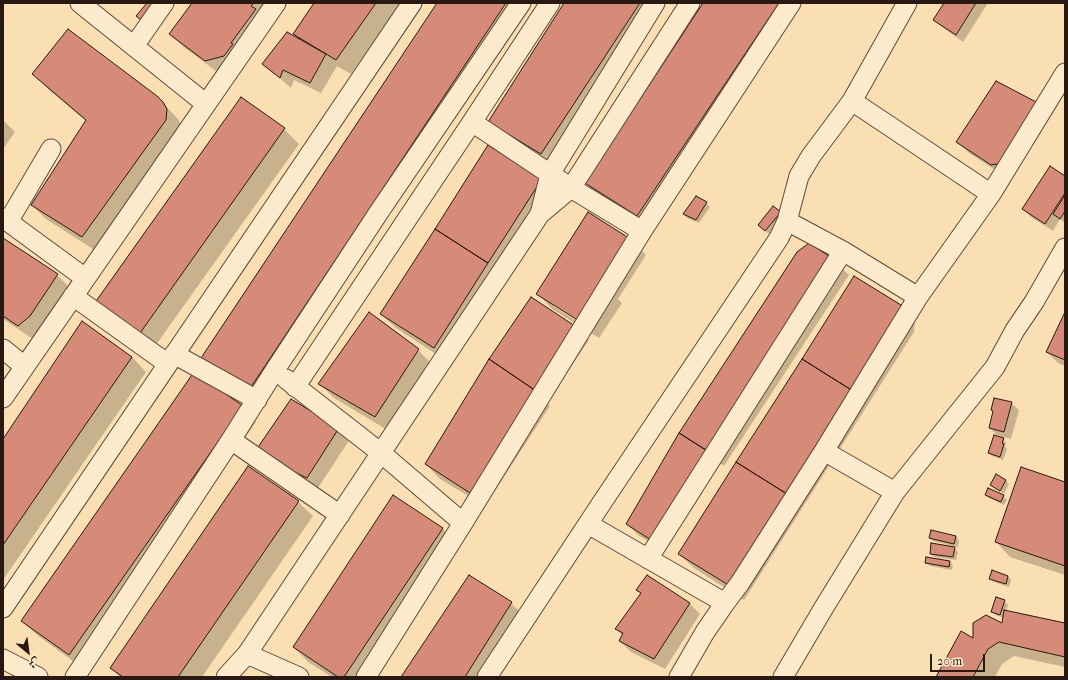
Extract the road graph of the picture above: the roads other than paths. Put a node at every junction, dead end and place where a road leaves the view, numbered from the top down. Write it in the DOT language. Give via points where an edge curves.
graph roads {
  1 [pos="80,3"];
  2 [pos="164,3"];
  3 [pos="276,3"];
  4 [pos="412,3"];
  5 [pos="521,3"];
  6 [pos="550,3"];
  7 [pos="655,3"];
  8 [pos="690,3"];
  9 [pos="791,3"];
  10 [pos="907,3"];
  11 [pos="134,46"];
  12 [pos="1065,73"];
  13 [pos="852,101"];
  14 [pos="206,104"];
  15 [pos="472,122"];
  16 [pos="51,149"];
  17 [pos="550,174"];
  18 [pos="571,188"];
  19 [pos="992,194"];
  20 [pos="540,214"];
  21 [pos="6,220"];
  22 [pos="787,220"];
  23 [pos="642,232"];
  24 [pos="1065,248"];
  25 [pos="843,251"];
  26 [pos="85,278"];
  27 [pos="73,296"];
  28 [pos="918,297"];
  29 [pos="3,349"];
  30 [pos="171,359"];
  31 [pos="24,366"];
  32 [pos="275,370"];
  33 [pos="296,386"];
  34 [pos="3,398"];
  35 [pos="257,400"];
  36 [pos="232,440"];
  37 [pos="824,451"];
  38 [pos="382,453"];
  39 [pos="895,492"];
  40 [pos="340,515"];
  41 [pos="463,523"];
  42 [pos="588,524"];
  43 [pos="648,559"];
  44 [pos="725,603"];
  45 [pos="3,608"];
  46 [pos="247,654"];
  47 [pos="3,658"];
  48 [pos="38,677"];
  49 [pos="75,677"];
  50 [pos="226,677"];
  51 [pos="299,677"];
  52 [pos="366,677"];
  53 [pos="487,677"];
  54 [pos="679,677"];
  55 [pos="783,677"];
  1 -- 11 [label="street"];
  2 -- 11 [label="street"];
  3 -- 14 [label="street"];
  4 -- 30 [label="street"];
  5 -- 32 [label="street"];
  6 -- 15 [label="street"];
  7 -- 17 [label="street"];
  8 -- 18 [label="street"];
  9 -- 23 [label="street"];
  10 -- 13 [label="street"];
  11 -- 14 [label="street"];
  12 -- 19 [label="street"];
  13 -- 19 [label="street"];
  13 -- 22 [label="street" via="803,169"];
  14 -- 26 [label="street"];
  15 -- 17 [label="street"];
  15 -- 33 [label="street"];
  16 -- 21 [label="street"];
  17 -- 18 [label="street"];
  17 -- 20 [label="street"];
  18 -- 20 [label="street"];
  18 -- 23 [label="street"];
  19 -- 28 [label="street"];
  20 -- 38 [label="street"];
  21 -- 26 [label="street"];
  22 -- 25 [label="street"];
  22 -- 42 [label="street" via="760,267"];
  23 -- 41 [label="street"];
  24 -- 39 [label="street" via="995,367"];
  25 -- 28 [label="street"];
  25 -- 43 [label="street"];
  26 -- 27 [label="street"];
  27 -- 30 [label="street"];
  27 -- 31 [label="street"];
  28 -- 37 [label="street"];
  29 -- 31 [label="street"];
  30 -- 35 [label="street"];
  30 -- 45 [label="street"];
  31 -- 34 [label="street"];
  32 -- 33 [label="street"];
  32 -- 35 [label="street"];
  33 -- 38 [label="street"];
  35 -- 36 [label="street"];
  36 -- 40 [label="street"];
  36 -- 49 [label="street"];
  37 -- 39 [label="street"];
  37 -- 44 [label="street" via="740,584"];
  38 -- 40 [label="street"];
  38 -- 41 [label="street"];
  39 -- 55 [label="street"];
  40 -- 46 [label="street"];
  41 -- 52 [label="street"];
  42 -- 43 [label="street"];
  42 -- 53 [label="street"];
  43 -- 44 [label="street"];
  44 -- 54 [label="street"];
  46 -- 50 [label="street"];
  46 -- 51 [label="street"];
  47 -- 48 [label="street"];
}
